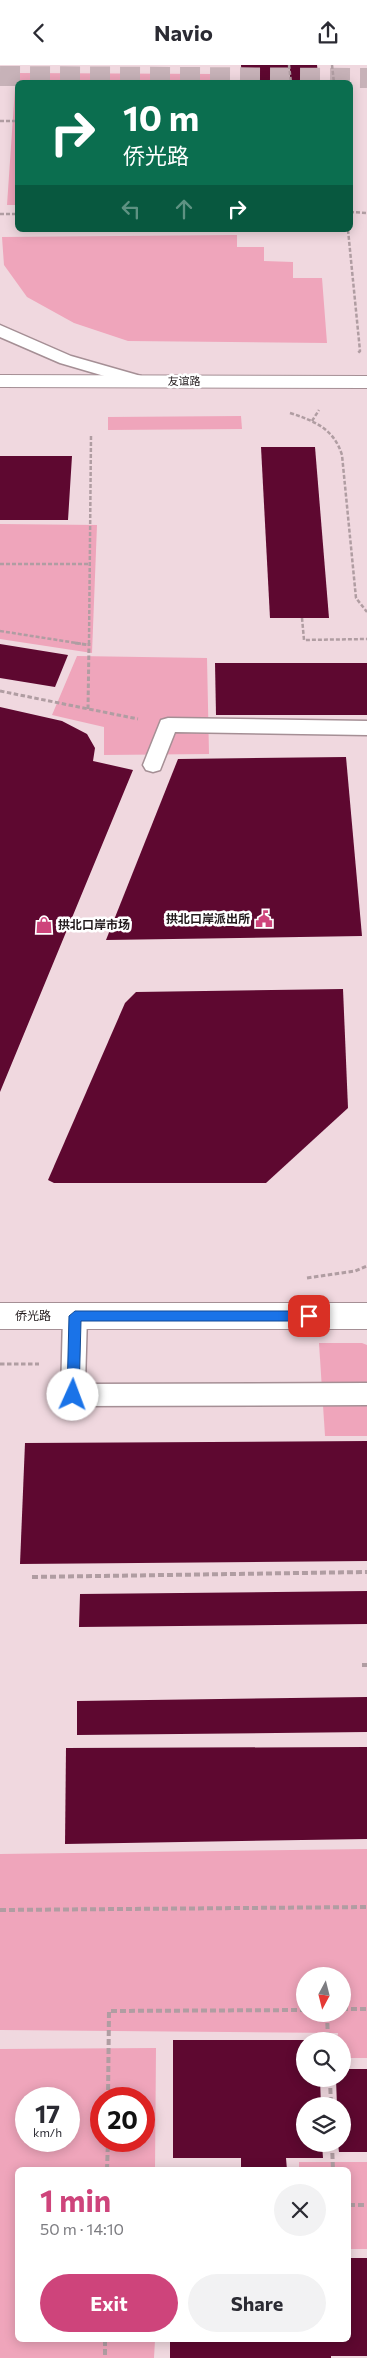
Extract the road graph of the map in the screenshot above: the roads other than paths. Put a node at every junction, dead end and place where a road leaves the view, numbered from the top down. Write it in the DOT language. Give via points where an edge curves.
graph roads {
  1 [pos="0,330"];
  2 [pos="0,367"];
  3 [pos="135,380"];
  4 [pos="0,381"];
  5 [pos="37,381"];
  6 [pos="367,382"];
  7 [pos="367,728"];
  8 [pos="153,765"];
  9 [pos="0,1316"];
  10 [pos="75,1316"];
  11 [pos="367,1316"];
  12 [pos="367,1394"];
  1 -- 3 [label="lane" via="61,359"];
  2 -- 5 [label="street"];
  3 -- 5 [label="street, 友谊路"];
  3 -- 6 [label="street, 友谊路"];
  4 -- 5 [label="street, 友谊路"];
  7 -- 8 [label="lane" via="168,725"];
  9 -- 10 [label="street, 侨光路"];
  10 -- 11 [label="street, 侨光路"];
  10 -- 12 [label="lane" via="73,1395"];
}
